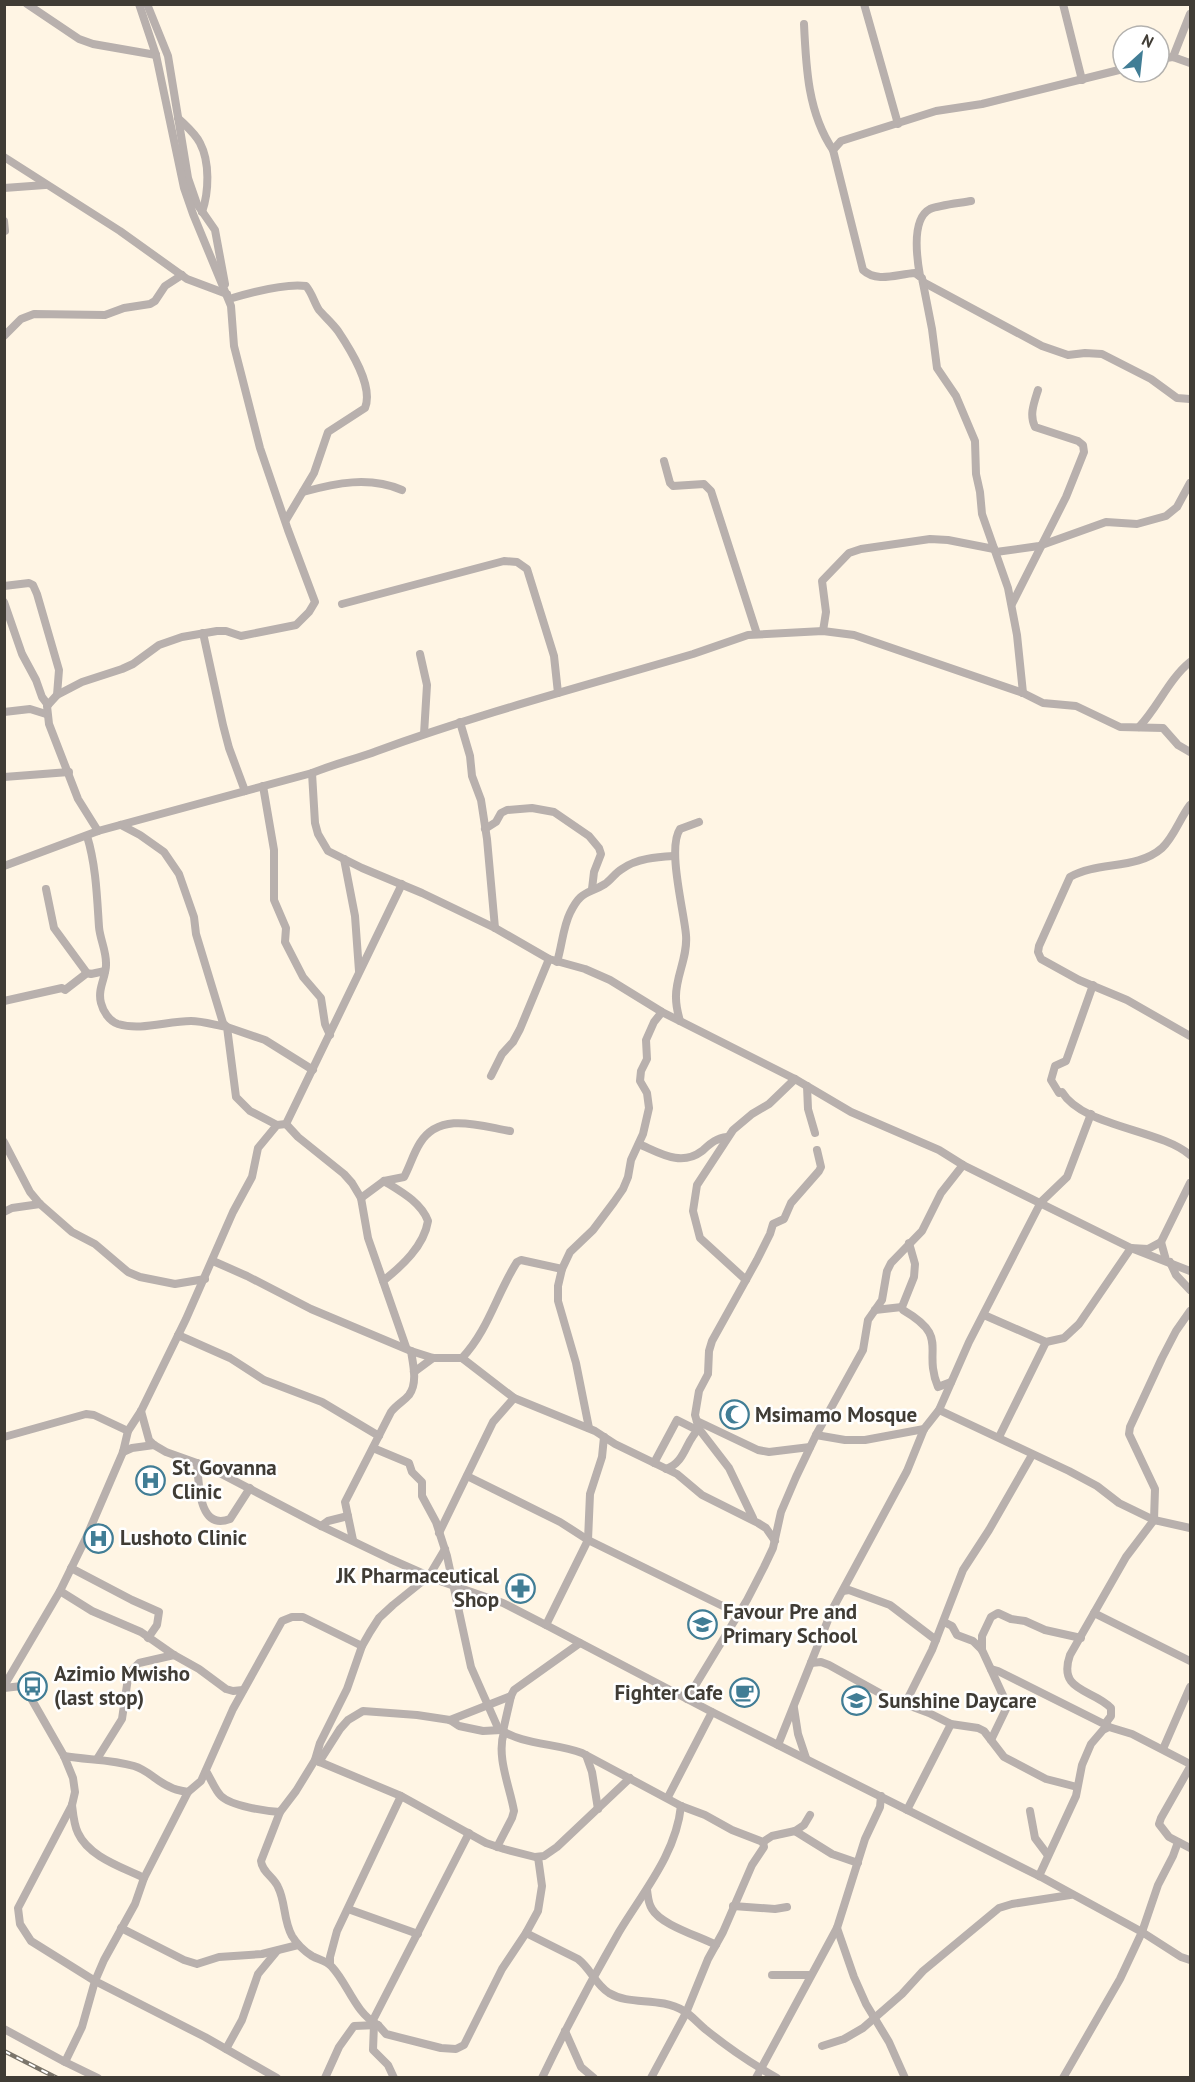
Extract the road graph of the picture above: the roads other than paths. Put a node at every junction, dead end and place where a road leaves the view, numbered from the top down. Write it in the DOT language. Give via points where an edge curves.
graph roads {
  1 [pos="27,4"];
  2 [pos="139,4"];
  3 [pos="147,4"];
  4 [pos="864,4"];
  5 [pos="1063,4"];
  6 [pos="1191,14"];
  7 [pos="804,24"];
  8 [pos="156,56"];
  9 [pos="1173,57"];
  10 [pos="1191,63"];
  11 [pos="1111,72"];
  12 [pos="1082,80"];
  13 [pos="178,118"];
  14 [pos="897,124"];
  15 [pos="833,150"];
  16 [pos="4,157"];
  17 [pos="45,185"];
  18 [pos="4,188"];
  19 [pos="971,201"];
  20 [pos="202,212"];
  21 [pos="4,221"];
  22 [pos="5,231"];
  23 [pos="182,276"];
  24 [pos="921,279"];
  25 [pos="227,294"];
  26 [pos="4,336"];
  27 [pos="1038,390"];
  28 [pos="1191,399"];
  29 [pos="664,461"];
  30 [pos="1191,483"];
  31 [pos="402,490"];
  32 [pos="303,492"];
  33 [pos="286,520"];
  34 [pos="1039,546"];
  35 [pos="995,551"];
  36 [pos="4,586"];
  37 [pos="4,602"];
  38 [pos="342,604"];
  39 [pos="1011,606"];
  40 [pos="823,631"];
  41 [pos="203,633"];
  42 [pos="758,634"];
  43 [pos="420,654"];
  44 [pos="1191,662"];
  45 [pos="558,693"];
  46 [pos="1023,693"];
  47 [pos="57,695"];
  48 [pos="48,705"];
  49 [pos="4,712"];
  50 [pos="46,714"];
  51 [pos="460,722"];
  52 [pos="1139,728"];
  53 [pos="423,734"];
  54 [pos="1191,752"];
  55 [pos="69,772"];
  56 [pos="312,773"];
  57 [pos="4,777"];
  58 [pos="263,786"];
  59 [pos="245,791"];
  60 [pos="1191,806"];
  61 [pos="699,822"];
  62 [pos="121,825"];
  63 [pos="485,829"];
  64 [pos="98,831"];
  65 [pos="87,836"];
  66 [pos="675,855"];
  67 [pos="344,859"];
  68 [pos="4,866"];
  69 [pos="402,884"];
  70 [pos="46,889"];
  71 [pos="592,889"];
  72 [pos="495,928"];
  73 [pos="553,961"];
  74 [pos="105,971"];
  75 [pos="87,973"];
  76 [pos="359,973"];
  77 [pos="1094,985"];
  78 [pos="4,1001"];
  79 [pos="662,1012"];
  80 [pos="680,1021"];
  81 [pos="227,1027"];
  82 [pos="330,1035"];
  83 [pos="1191,1036"];
  84 [pos="313,1070"];
  85 [pos="491,1076"];
  86 [pos="795,1079"];
  87 [pos="807,1086"];
  88 [pos="1091,1114"];
  89 [pos="281,1124"];
  90 [pos="510,1131"];
  91 [pos="815,1133"];
  92 [pos="727,1137"];
  93 [pos="4,1142"];
  94 [pos="639,1144"];
  95 [pos="817,1150"];
  96 [pos="1190,1155"];
  97 [pos="963,1165"];
  98 [pos="384,1181"];
  99 [pos="1191,1184"];
  100 [pos="360,1198"];
  101 [pos="1041,1202"];
  102 [pos="40,1204"];
  103 [pos="4,1212"];
  104 [pos="1161,1242"];
  105 [pos="909,1243"];
  106 [pos="1131,1248"];
  107 [pos="213,1261"];
  108 [pos="1168,1261"];
  109 [pos="562,1269"];
  110 [pos="1191,1271"];
  111 [pos="205,1278"];
  112 [pos="746,1280"];
  113 [pos="383,1281"];
  114 [pos="1191,1290"];
  115 [pos="902,1307"];
  116 [pos="875,1310"];
  117 [pos="1191,1311"];
  118 [pos="984,1315"];
  119 [pos="178,1335"];
  120 [pos="1046,1342"];
  121 [pos="408,1349"];
  122 [pos="433,1358"];
  123 [pos="462,1358"];
  124 [pos="414,1372"];
  125 [pos="951,1382"];
  126 [pos="514,1398"];
  127 [pos="939,1410"];
  128 [pos="141,1411"];
  129 [pos="698,1426"];
  130 [pos="589,1428"];
  131 [pos="924,1429"];
  132 [pos="128,1431"];
  133 [pos="379,1436"];
  134 [pos="816,1436"];
  135 [pos="4,1437"];
  136 [pos="604,1437"];
  137 [pos="999,1437"];
  138 [pos="154,1445"];
  139 [pos="810,1447"];
  140 [pos="373,1448"];
  141 [pos="123,1452"];
  142 [pos="1032,1455"];
  143 [pos="197,1463"];
  144 [pos="654,1463"];
  145 [pos="666,1469"];
  146 [pos="466,1476"];
  147 [pos="250,1488"];
  148 [pos="348,1516"];
  149 [pos="754,1520"];
  150 [pos="1154,1520"];
  151 [pos="321,1526"];
  152 [pos="1191,1528"];
  153 [pos="439,1533"];
  154 [pos="353,1540"];
  155 [pos="588,1540"];
  156 [pos="775,1541"];
  157 [pos="445,1549"];
  158 [pos="71,1568"];
  159 [pos="429,1576"];
  160 [pos="452,1584"];
  161 [pos="60,1591"];
  162 [pos="843,1591"];
  163 [pos="1094,1613"];
  164 [pos="739,1614"];
  165 [pos="944,1622"];
  166 [pos="546,1625"];
  167 [pos="148,1638"];
  168 [pos="1081,1638"];
  169 [pos="936,1640"];
  170 [pos="580,1643"];
  171 [pos="362,1646"];
  172 [pos="982,1650"];
  173 [pos="174,1655"];
  174 [pos="1191,1661"];
  175 [pos="811,1663"];
  176 [pos="4,1667"];
  177 [pos="991,1669"];
  178 [pos="13,1671"];
  179 [pos="4,1687"];
  180 [pos="1191,1687"];
  181 [pos="243,1690"];
  182 [pos="511,1696"];
  183 [pos="687,1699"];
  184 [pos="904,1704"];
  185 [pos="489,1705"];
  186 [pos="794,1708"];
  187 [pos="712,1712"];
  188 [pos="450,1720"];
  189 [pos="951,1724"];
  190 [pos="1107,1726"];
  191 [pos="503,1731"];
  192 [pos="991,1740"];
  193 [pos="777,1745"];
  194 [pos="1163,1749"];
  195 [pos="586,1755"];
  196 [pos="64,1756"];
  197 [pos="97,1758"];
  198 [pos="806,1758"];
  199 [pos="317,1761"];
  200 [pos="1191,1765"];
  201 [pos="206,1772"];
  202 [pos="630,1778"];
  203 [pos="1077,1787"];
  204 [pos="188,1792"];
  205 [pos="401,1796"];
  206 [pos="881,1796"];
  207 [pos="668,1797"];
  208 [pos="72,1805"];
  209 [pos="681,1806"];
  210 [pos="598,1809"];
  211 [pos="908,1810"];
  212 [pos="1030,1811"];
  213 [pos="280,1812"];
  214 [pos="810,1815"];
  215 [pos="795,1831"];
  216 [pos="470,1833"];
  217 [pos="763,1842"];
  218 [pos="1178,1842"];
  219 [pos="497,1847"];
  220 [pos="1191,1848"];
  221 [pos="1047,1854"];
  222 [pos="538,1857"];
  223 [pos="858,1863"];
  224 [pos="1039,1876"];
  225 [pos="144,1878"];
  226 [pos="647,1888"];
  227 [pos="1070,1895"];
  228 [pos="733,1906"];
  229 [pos="787,1907"];
  230 [pos="348,1909"];
  231 [pos="121,1928"];
  232 [pos="837,1928"];
  233 [pos="1142,1932"];
  234 [pos="526,1933"];
  235 [pos="418,1934"];
  236 [pos="298,1945"];
  237 [pos="716,1945"];
  238 [pos="277,1951"];
  239 [pos="1191,1960"];
  240 [pos="330,1964"];
  241 [pos="772,1975"];
  242 [pos="810,1976"];
  243 [pos="593,1978"];
  244 [pos="95,1982"];
  245 [pos="686,2013"];
  246 [pos="874,2019"];
  247 [pos="375,2023"];
  248 [pos="4,2029"];
  249 [pos="565,2031"];
  250 [pos="822,2046"];
  251 [pos="226,2049"];
  252 [pos="65,2062"];
  253 [pos="760,2069"];
  254 [pos="98,2078"];
  255 [pos="277,2078"];
  256 [pos="325,2078"];
  257 [pos="394,2078"];
  258 [pos="542,2078"];
  259 [pos="594,2078"];
  260 [pos="651,2078"];
  261 [pos="756,2078"];
  262 [pos="777,2078"];
  263 [pos="905,2078"];
  264 [pos="1063,2078"];
  1 -- 8 [label="street" via="79,39"];
  2 -- 8 [label="street"];
  3 -- 13 [label="street" via="168,56"];
  4 -- 14 [label="street"];
  5 -- 12 [label="street"];
  6 -- 9 [label="street"];
  7 -- 15 [label="street" via="808,87 820,128"];
  8 -- 25 [label="street" via="184,188"];
  9 -- 10 [label="street"];
  11 -- 12 [label="street"];
  12 -- 14 [label="street" via="936,111"];
  13 -- 20 [label="street" via="188,178"];
  13 -- 20 [label="street" via="193,132 204,151 206,202"];
  14 -- 15 [label="street" via="842,141"];
  15 -- 24 [label="street" via="863,270 879,278 915,273"];
  16 -- 17 [label="street"];
  17 -- 18 [label="street"];
  17 -- 23 [label="street" via="120,231"];
  19 -- 24 [label="street" via="931,208 924,215 916,238"];
  20 -- 25 [label="street" via="217,235"];
  21 -- 22 [label="street"];
  23 -- 25 [label="street"];
  23 -- 26 [label="street" via="165,286 150,304 105,315 34,314 21,319"];
  24 -- 28 [label="street" via="1042,346 1068,355 1102,354 1151,379 1177,398"];
  24 -- 35 [label="street" via="937,368 956,396 975,441 982,514"];
  25 -- 32 [label="street" via="306,286 359,366 366,405 328,432"];
  25 -- 33 [label="street" via="234,346 249,407"];
  27 -- 34 [label="street" via="1032,411 1035,427 1078,441 1084,452 1066,497"];
  29 -- 42 [label="street" via="673,486 704,484 711,491"];
  30 -- 34 [label="street" via="1177,507 1166,516 1137,524 1106,522"];
  31 -- 32 [label="street" via="365,482 336,483"];
  32 -- 33 [label="street"];
  33 -- 41 [label="street" via="315,602 309,612 296,625 288,627 241,636 226,631"];
  34 -- 35 [label="street"];
  34 -- 39 [label="street"];
  35 -- 39 [label="street"];
  35 -- 40 [label="street" via="930,539 849,553 822,581 826,612"];
  36 -- 47 [label="street" via="33,585 60,670"];
  37 -- 48 [label="street" via="22,654"];
  38 -- 45 [label="street" via="504,561 517,562 527,569 545,624"];
  39 -- 46 [label="street"];
  40 -- 42 [label="street"];
  40 -- 46 [label="street" via="854,635"];
  41 -- 47 [label="street" via="159,645 133,664"];
  41 -- 59 [label="street" via="229,748"];
  42 -- 45 [label="street"];
  43 -- 53 [label="street" via="427,686"];
  44 -- 52 [label="street" via="1176,676"];
  45 -- 51 [label="street"];
  46 -- 52 [label="street" via="1042,703 1076,706 1120,728"];
  47 -- 48 [label="street"];
  48 -- 50 [label="street"];
  49 -- 50 [label="street" via="27,709"];
  50 -- 55 [label="street"];
  51 -- 53 [label="street"];
  51 -- 63 [label="street" via="480,794"];
  52 -- 54 [label="street" via="1163,728 1178,745"];
  53 -- 56 [label="street"];
  55 -- 57 [label="street"];
  55 -- 64 [label="street" via="78,799"];
  56 -- 58 [label="street"];
  56 -- 67 [label="street" via="318,834 328,851"];
  58 -- 59 [label="street"];
  58 -- 82 [label="street" via="274,850 274,900 286,928 285,942 303,977 321,998"];
  59 -- 62 [label="street"];
  60 -- 77 [label="street" via="1165,846 1156,852 1136,861 1073,875 1068,880 1039,946 1039,955 1054,968"];
  61 -- 66 [label="street" via="680,829"];
  62 -- 64 [label="street"];
  62 -- 81 [label="street" via="164,852 179,874"];
  63 -- 71 [label="street" via="507,810 532,808 554,812 589,836 599,848 601,856"];
  63 -- 72 [label="street"];
  64 -- 65 [label="street"];
  65 -- 68 [label="street"];
  65 -- 74 [label="street" via="99,903"];
  66 -- 71 [label="street" via="627,865"];
  66 -- 80 [label="street" via="686,938 675,997"];
  67 -- 69 [label="street"];
  67 -- 76 [label="street" via="355,916"];
  69 -- 72 [label="street"];
  69 -- 76 [label="street"];
  70 -- 75 [label="street" via="54,928"];
  71 -- 73 [label="street" via="584,893 571,911 565,937"];
  72 -- 73 [label="street"];
  73 -- 79 [label="street" via="602,976"];
  73 -- 85 [label="street" via="513,1042"];
  74 -- 75 [label="street"];
  74 -- 81 [label="street" via="100,984 101,1004 117,1023 191,1021"];
  75 -- 78 [label="street" via="65,990"];
  76 -- 82 [label="street"];
  77 -- 83 [label="street"];
  77 -- 88 [label="street" via="1066,1061 1054,1066 1051,1080 1059,1093"];
  79 -- 80 [label="street"];
  79 -- 94 [label="street" via="646,1040 647,1059 640,1081 649,1101"];
  80 -- 86 [label="street"];
  81 -- 84 [label="street" via="265,1040"];
  81 -- 89 [label="street" via="236,1097 250,1111"];
  82 -- 84 [label="street"];
  84 -- 89 [label="street"];
  86 -- 87 [label="street"];
  86 -- 92 [label="street"];
  87 -- 91 [label="street"];
  87 -- 97 [label="street" via="851,1112 939,1150"];
  88 -- 96 [label="street"];
  88 -- 101 [label="street" via="1067,1177"];
  89 -- 100 [label="street" via="344,1174"];
  89 -- 107 [label="street" via="258,1148 252,1177"];
  90 -- 98 [label="street" via="460,1122 444,1124 423,1139 404,1177"];
  92 -- 94 [label="street" via="681,1160"];
  92 -- 112 [label="street" via="697,1185 693,1211 700,1238"];
  93 -- 102 [label="street"];
  94 -- 109 [label="street" via="623,1189 593,1230 570,1252"];
  95 -- 112 [label="street" via="819,1171 791,1203 784,1219 773,1224"];
  97 -- 101 [label="street"];
  97 -- 105 [label="street" via="941,1193 922,1232"];
  98 -- 100 [label="street"];
  98 -- 113 [label="street" via="410,1197 428,1221 410,1256"];
  99 -- 104 [label="street"];
  100 -- 113 [label="street"];
  101 -- 106 [label="street"];
  101 -- 118 [label="street"];
  102 -- 103 [label="street"];
  102 -- 111 [label="street" via="128,1272 175,1284"];
  104 -- 106 [label="street" via="1148,1249"];
  104 -- 108 [label="street"];
  105 -- 115 [label="street" via="914,1277"];
  105 -- 116 [label="street" via="887,1270 882,1300"];
  106 -- 108 [label="street"];
  106 -- 120 [label="street" via="1079,1324 1064,1338"];
  107 -- 111 [label="street"];
  107 -- 121 [label="street" via="344,1324"];
  108 -- 110 [label="street"];
  108 -- 114 [label="street"];
  109 -- 123 [label="street" via="517,1262 481,1332"];
  109 -- 130 [label="street" via="558,1301"];
  111 -- 119 [label="street"];
  112 -- 129 [label="street" via="711,1341 708,1374 696,1406"];
  113 -- 121 [label="street"];
  115 -- 116 [label="street"];
  115 -- 125 [label="street" via="929,1329 938,1387"];
  116 -- 134 [label="street" via="868,1320 860,1357"];
  117 -- 150 [label="street" via="1174,1335 1130,1427 1129,1434 1155,1489"];
  118 -- 120 [label="street"];
  118 -- 125 [label="street"];
  119 -- 128 [label="street"];
  119 -- 133 [label="street" via="230,1358 264,1380 322,1402"];
  120 -- 137 [label="street"];
  121 -- 122 [label="street"];
  121 -- 124 [label="street"];
  122 -- 123 [label="street"];
  122 -- 124 [label="street"];
  123 -- 126 [label="street"];
  124 -- 133 [label="street" via="408,1396 396,1404"];
  125 -- 127 [label="street"];
  126 -- 130 [label="street"];
  126 -- 146 [label="street" via="493,1422"];
  127 -- 131 [label="street"];
  127 -- 137 [label="street"];
  128 -- 132 [label="street"];
  128 -- 138 [label="street" via="146,1434"];
  129 -- 139 [label="street" via="758,1450"];
  129 -- 144 [label="street" via="677,1420"];
  129 -- 145 [label="street" via="680,1460"];
  129 -- 149 [label="street" via="729,1467"];
  130 -- 136 [label="street"];
  131 -- 134 [label="street" via="864,1440"];
  131 -- 162 [label="street" via="907,1471"];
  132 -- 135 [label="street" via="86,1414"];
  132 -- 141 [label="street"];
  133 -- 140 [label="street"];
  134 -- 139 [label="street"];
  136 -- 144 [label="street"];
  136 -- 155 [label="street" via="590,1494"];
  137 -- 142 [label="street"];
  138 -- 141 [label="street"];
  138 -- 143 [label="street"];
  139 -- 156 [label="street" via="781,1512"];
  140 -- 148 [label="street" via="345,1502"];
  140 -- 153 [label="street" via="409,1463 422,1482 422,1496"];
  141 -- 158 [label="street"];
  142 -- 150 [label="street" via="1097,1486 1119,1503"];
  142 -- 165 [label="street" via="963,1570"];
  143 -- 147 [label="street"];
  143 -- 147 [label="street" via="204,1510 210,1518 230,1519"];
  144 -- 145 [label="street"];
  145 -- 149 [label="street" via="702,1495"];
  146 -- 153 [label="street"];
  146 -- 155 [label="street"];
  147 -- 151 [label="street"];
  148 -- 151 [label="street"];
  148 -- 154 [label="street"];
  149 -- 156 [label="street"];
  150 -- 152 [label="street"];
  150 -- 163 [label="street" via="1126,1557"];
  151 -- 154 [label="street"];
  153 -- 157 [label="street"];
  154 -- 159 [label="street"];
  155 -- 164 [label="street"];
  155 -- 166 [label="street"];
  156 -- 164 [label="street"];
  157 -- 159 [label="street"];
  157 -- 160 [label="street"];
  158 -- 161 [label="street"];
  158 -- 167 [label="street" via="159,1612"];
  159 -- 160 [label="street"];
  159 -- 171 [label="street" via="379,1618"];
  160 -- 166 [label="street"];
  160 -- 185 [label="street" via="471,1667"];
  161 -- 167 [label="street"];
  161 -- 178 [label="street"];
  162 -- 169 [label="street" via="890,1605"];
  162 -- 175 [label="street"];
  163 -- 168 [label="street"];
  163 -- 174 [label="street"];
  164 -- 183 [label="street"];
  165 -- 169 [label="street"];
  165 -- 172 [label="street"];
  166 -- 170 [label="street"];
  167 -- 173 [label="street"];
  168 -- 172 [label="street" via="998,1613 991,1617 982,1636"];
  168 -- 190 [label="street" via="1070,1655 1068,1675 1076,1687 1111,1708"];
  169 -- 184 [label="street"];
  170 -- 182 [label="street" via="519,1685"];
  170 -- 183 [label="street"];
  171 -- 181 [label="street" via="308,1619 291,1617 282,1621"];
  171 -- 199 [label="street" via="347,1689 320,1743"];
  172 -- 177 [label="street"];
  173 -- 181 [label="street" via="225,1689"];
  173 -- 197 [label="street" via="139,1663 132,1670 122,1719"];
  175 -- 184 [label="street" via="829,1665"];
  175 -- 186 [label="street"];
  176 -- 178 [label="street"];
  177 -- 190 [label="street"];
  177 -- 192 [label="street" via="1006,1709"];
  178 -- 179 [label="street"];
  179 -- 196 [label="street" via="22,1686"];
  180 -- 194 [label="street"];
  181 -- 201 [label="street"];
  182 -- 185 [label="street"];
  182 -- 191 [label="street"];
  183 -- 187 [label="street"];
  184 -- 189 [label="street"];
  185 -- 188 [label="street"];
  185 -- 191 [label="street"];
  186 -- 193 [label="street"];
  186 -- 198 [label="street"];
  187 -- 193 [label="street"];
  187 -- 207 [label="street"];
  188 -- 191 [label="street" via="483,1731"];
  188 -- 199 [label="street" via="363,1711 348,1720"];
  189 -- 192 [label="street" via="978,1728"];
  189 -- 211 [label="street"];
  190 -- 194 [label="street"];
  190 -- 203 [label="street" via="1091,1744"];
  191 -- 195 [label="street"];
  191 -- 219 [label="street" via="503,1755 514,1811"];
  192 -- 203 [label="street" via="1004,1757 1020,1766 1046,1779"];
  193 -- 198 [label="street"];
  194 -- 200 [label="street"];
  195 -- 202 [label="street"];
  195 -- 210 [label="street"];
  196 -- 197 [label="street"];
  196 -- 208 [label="street" via="73,1778"];
  197 -- 204 [label="street" via="147,1771 171,1788"];
  198 -- 206 [label="street"];
  199 -- 205 [label="street"];
  199 -- 213 [label="street"];
  200 -- 218 [label="street" via="1159,1824 1164,1833"];
  201 -- 204 [label="street"];
  201 -- 213 [label="street" via="226,1800"];
  202 -- 207 [label="street"];
  202 -- 210 [label="street"];
  203 -- 221 [label="street"];
  204 -- 225 [label="street"];
  205 -- 216 [label="street"];
  205 -- 230 [label="street"];
  206 -- 211 [label="street"];
  206 -- 223 [label="street"];
  207 -- 209 [label="street"];
  208 -- 225 [label="street" via="78,1834 91,1849"];
  208 -- 244 [label="street" via="18,1908 20,1924 32,1941"];
  209 -- 217 [label="street"];
  209 -- 226 [label="street" via="675,1836"];
  210 -- 222 [label="street" via="557,1847"];
  211 -- 224 [label="street"];
  212 -- 221 [label="street" via="1035,1838"];
  213 -- 236 [label="street" via="262,1865 276,1882 285,1922"];
  214 -- 215 [label="street"];
  215 -- 217 [label="street"];
  215 -- 223 [label="street" via="832,1854"];
  216 -- 219 [label="street"];
  216 -- 235 [label="street"];
  217 -- 228 [label="street" via="764,1847"];
  218 -- 220 [label="street"];
  218 -- 233 [label="street"];
  219 -- 222 [label="street"];
  221 -- 224 [label="street"];
  222 -- 234 [label="street" via="542,1887 538,1911"];
  223 -- 232 [label="street"];
  224 -- 233 [label="street"];
  225 -- 231 [label="street"];
  226 -- 237 [label="street" via="649,1904 656,1915"];
  226 -- 243 [label="street"];
  227 -- 246 [label="street" via="999,1908 923,1971"];
  228 -- 229 [label="street"];
  228 -- 237 [label="street"];
  230 -- 235 [label="street"];
  230 -- 240 [label="street" via="337,1931"];
  231 -- 238 [label="street" via="197,1964 219,1957"];
  231 -- 244 [label="street"];
  232 -- 242 [label="street"];
  232 -- 246 [label="street"];
  233 -- 239 [label="street"];
  233 -- 264 [label="street" via="1120,1980"];
  234 -- 243 [label="street" via="578,1959"];
  234 -- 247 [label="street" via="502,1969 462,2047 441,2048 386,2034"];
  235 -- 247 [label="street"];
  236 -- 238 [label="street"];
  236 -- 240 [label="street"];
  237 -- 245 [label="street"];
  238 -- 251 [label="street" via="258,1974 242,2020"];
  240 -- 247 [label="street"];
  241 -- 242 [label="street"];
  242 -- 253 [label="street"];
  243 -- 245 [label="street" via="619,1997 660,2001"];
  243 -- 249 [label="street"];
  244 -- 251 [label="street"];
  244 -- 252 [label="street" via="82,2027"];
  245 -- 253 [label="street"];
  245 -- 260 [label="street"];
  246 -- 250 [label="street" via="844,2039"];
  246 -- 263 [label="street"];
  247 -- 256 [label="street" via="354,2026"];
  247 -- 257 [label="street" via="373,2050 385,2060"];
  248 -- 252 [label="street"];
  249 -- 258 [label="street"];
  249 -- 259 [label="street" via="581,2067"];
  251 -- 255 [label="street"];
  252 -- 254 [label="street"];
  253 -- 261 [label="street"];
  253 -- 262 [label="street"];
}
